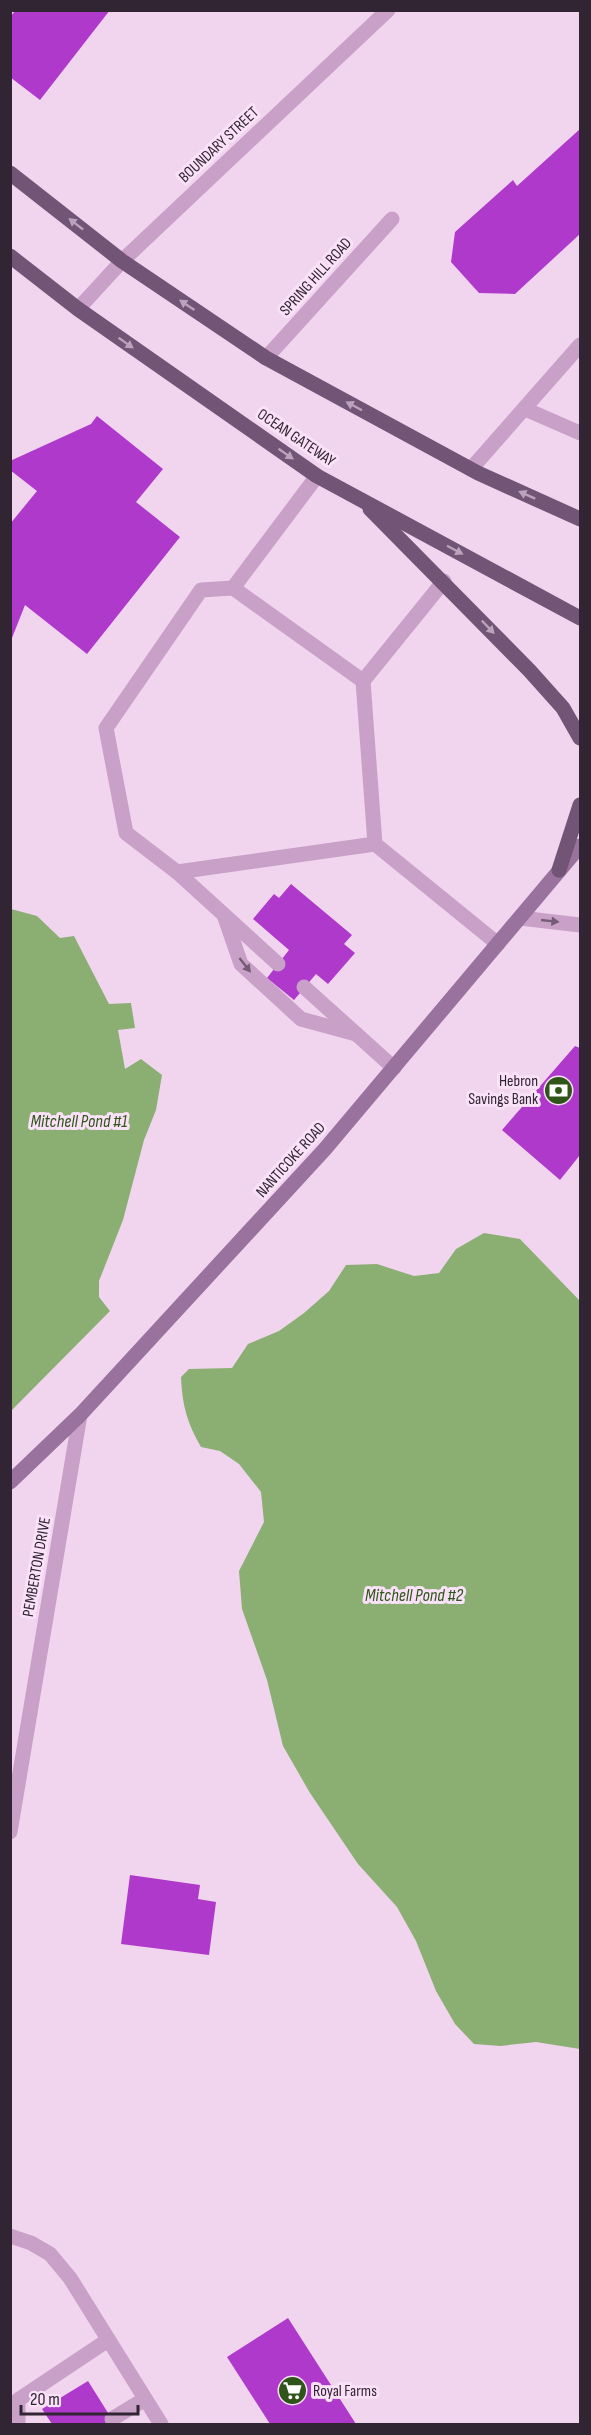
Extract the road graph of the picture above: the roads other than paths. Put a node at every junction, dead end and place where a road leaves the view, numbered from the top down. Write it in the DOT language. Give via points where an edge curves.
graph roads {
  1 [pos="388,10"];
  2 [pos="10,173"];
  3 [pos="392,219"];
  4 [pos="10,256"];
  5 [pos="122,261"];
  6 [pos="78,309"];
  7 [pos="580,345"];
  8 [pos="267,358"];
  9 [pos="525,409"];
  10 [pos="580,433"];
  11 [pos="471,470"];
  12 [pos="317,476"];
  13 [pos="358,497"];
  14 [pos="580,519"];
  15 [pos="444,581"];
  16 [pos="233,588"];
  17 [pos="580,618"];
  18 [pos="363,681"];
  19 [pos="580,738"];
  20 [pos="580,805"];
  21 [pos="375,844"];
  22 [pos="580,846"];
  23 [pos="559,870"];
  24 [pos="177,872"];
  25 [pos="222,912"];
  26 [pos="520,918"];
  27 [pos="580,925"];
  28 [pos="498,944"];
  29 [pos="278,964"];
  30 [pos="304,987"];
  31 [pos="356,1034"];
  32 [pos="394,1068"];
  33 [pos="80,1415"];
  34 [pos="10,1482"];
  35 [pos="10,1832"];
  36 [pos="10,2236"];
  37 [pos="108,2340"];
  38 [pos="145,2399"];
  39 [pos="112,2419"];
  40 [pos="18,2424"];
  41 [pos="161,2424"];
  1 -- 5 [label="street, BOUNDARY STREET"];
  5 -- 2 [label="main road, one-way"];
  3 -- 8 [label="street, SPRING HILL ROAD"];
  4 -- 6 [label="main road, OCEAN GATEWAY"];
  5 -- 6 [label="street, BOUNDARY STREET"];
  8 -- 5 [label="main road, one-way"];
  6 -- 12 [label="main road, OCEAN GATEWAY, one-way"];
  7 -- 9 [label="street"];
  11 -- 8 [label="main road, one-way"];
  9 -- 10 [label="street"];
  9 -- 11 [label="street"];
  14 -- 11 [label="main road, one-way"];
  12 -- 13 [label="main road, OCEAN GATEWAY"];
  12 -- 16 [label="street"];
  13 -- 15 [label="main road"];
  13 -- 17 [label="main road, OCEAN GATEWAY, one-way"];
  15 -- 18 [label="street"];
  15 -- 19 [label="main road, one-way" via="563,708"];
  16 -- 18 [label="street"];
  16 -- 24 [label="street" via="201,590 106,728 126,833"];
  18 -- 21 [label="street"];
  20 -- 23 [label="main road"];
  21 -- 24 [label="street"];
  21 -- 28 [label="street"];
  22 -- 23 [label="main road, NANTICOKE ROAD"];
  23 -- 26 [label="main road, NANTICOKE ROAD"];
  24 -- 25 [label="street"];
  25 -- 29 [label="street"];
  25 -- 31 [label="street, one-way" via="241,964 249,972 301,1019"];
  26 -- 27 [label="street, one-way"];
  26 -- 28 [label="main road, NANTICOKE ROAD"];
  28 -- 32 [label="main road, NANTICOKE ROAD"];
  30 -- 31 [label="street"];
  31 -- 32 [label="street"];
  32 -- 33 [label="main road, NANTICOKE ROAD" via="317,1158"];
  33 -- 34 [label="main road, NANTICOKE ROAD"];
  33 -- 35 [label="street, PEMBERTON DRIVE"];
  36 -- 37 [label="street" via="50,2254 70,2278"];
  37 -- 38 [label="street"];
  37 -- 40 [label="street" via="18,2400"];
  38 -- 39 [label="street"];
  38 -- 41 [label="street"];
}
